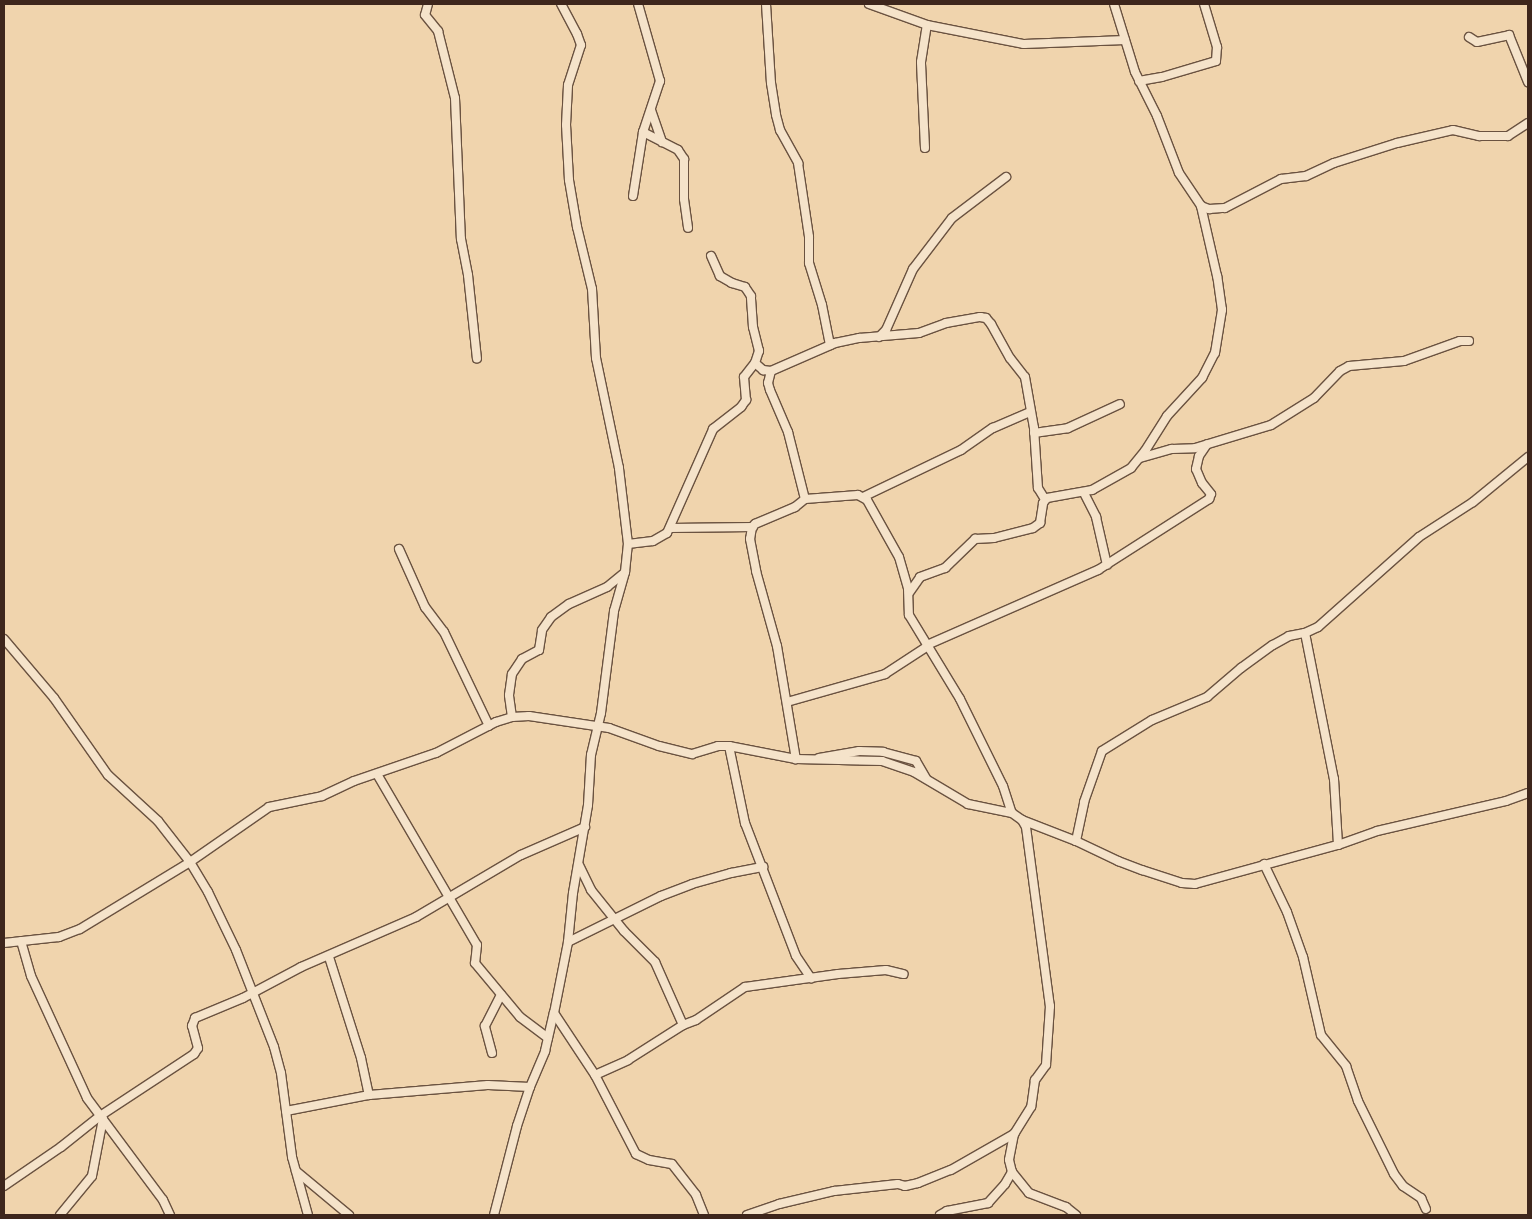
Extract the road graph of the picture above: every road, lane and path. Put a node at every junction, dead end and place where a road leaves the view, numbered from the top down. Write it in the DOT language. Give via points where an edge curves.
graph roads {
  1 [pos="428,4"];
  2 [pos="561,4"];
  3 [pos="638,4"];
  4 [pos="766,4"];
  5 [pos="869,4"];
  6 [pos="1114,4"];
  7 [pos="1204,4"];
  8 [pos="881,6"];
  9 [pos="927,25"];
  10 [pos="1469,37"];
  11 [pos="1125,40"];
  12 [pos="1139,81"];
  13 [pos="1528,82"];
  14 [pos="651,110"];
  15 [pos="1528,116"];
  16 [pos="1525,124"];
  17 [pos="643,132"];
  18 [pos="662,142"];
  19 [pos="925,148"];
  20 [pos="1006,177"];
  21 [pos="633,196"];
  22 [pos="1201,206"];
  23 [pos="688,228"];
  24 [pos="711,256"];
  25 [pos="879,337"];
  26 [pos="1469,341"];
  27 [pos="830,345"];
  28 [pos="477,359"];
  29 [pos="755,363"];
  30 [pos="771,371"];
  31 [pos="1120,404"];
  32 [pos="1030,412"];
  33 [pos="1034,433"];
  34 [pos="1207,444"];
  35 [pos="1528,457"];
  36 [pos="1140,458"];
  37 [pos="1084,493"];
  38 [pos="863,496"];
  39 [pos="805,499"];
  40 [pos="1045,499"];
  41 [pos="753,527"];
  42 [pos="670,528"];
  43 [pos="628,544"];
  44 [pos="399,549"];
  45 [pos="1107,565"];
  46 [pos="625,572"];
  47 [pos="908,593"];
  48 [pos="1305,633"];
  49 [pos="4,639"];
  50 [pos="927,646"];
  51 [pos="786,702"];
  52 [pos="512,716"];
  53 [pos="489,726"];
  54 [pos="599,726"];
  55 [pos="730,746"];
  56 [pos="796,759"];
  57 [pos="377,774"];
  58 [pos="1528,793"];
  59 [pos="1012,812"];
  60 [pos="1022,820"];
  61 [pos="585,827"];
  62 [pos="1076,840"];
  63 [pos="1338,845"];
  64 [pos="190,862"];
  65 [pos="579,864"];
  66 [pos="1264,864"];
  67 [pos="763,868"];
  68 [pos="449,898"];
  69 [pos="614,918"];
  70 [pos="21,941"];
  71 [pos="568,942"];
  72 [pos="4,943"];
  73 [pos="329,957"];
  74 [pos="904,974"];
  75 [pos="811,978"];
  76 [pos="253,993"];
  77 [pos="501,995"];
  78 [pos="554,1013"];
  79 [pos="682,1025"];
  80 [pos="548,1038"];
  81 [pos="492,1053"];
  82 [pos="595,1075"];
  83 [pos="530,1087"];
  84 [pos="369,1095"];
  85 [pos="286,1111"];
  86 [pos="101,1117"];
  87 [pos="1014,1134"];
  88 [pos="296,1172"];
  89 [pos="1012,1172"];
  90 [pos="4,1186"];
  91 [pos="1426,1209"];
  92 [pos="60,1215"];
  93 [pos="170,1215"];
  94 [pos="308,1215"];
  95 [pos="349,1215"];
  96 [pos="494,1215"];
  97 [pos="704,1215"];
  98 [pos="747,1215"];
  99 [pos="940,1215"];
  100 [pos="1076,1215"];
  1 -- 28 [label="street" via="425,15 438,31 455,98 461,239"];
  2 -- 43 [label="street" via="578,34 580,45 568,85 566,125 570,180 592,289 596,358 619,468"];
  3 -- 14 [label="street" via="660,73 659,88"];
  4 -- 27 [label="street" via="776,115 780,130 798,162 809,237 809,262"];
  5 -- 8 [label="street"];
  6 -- 11 [label="street"];
  7 -- 12 [label="street" via="1217,47 1216,61"];
  8 -- 9 [label="street"];
  9 -- 11 [label="street" via="1024,44"];
  9 -- 19 [label="street" via="921,62"];
  10 -- 13 [label="street" via="1477,42 1509,35"];
  11 -- 12 [label="street"];
  12 -- 22 [label="street" via="1182,178"];
  14 -- 17 [label="street"];
  14 -- 18 [label="street"];
  15 -- 16 [label="street"];
  16 -- 22 [label="street" via="1502,136 1479,136 1459,130 1430,134 1334,163 1306,176 1281,179 1225,208 1216,210"];
  17 -- 18 [label="street"];
  17 -- 21 [label="street"];
  18 -- 23 [label="street" via="678,150 684,159"];
  20 -- 25 [label="street" via="952,218 913,269 886,330"];
  22 -- 36 [label="street" via="1221,304 1215,354 1202,378 1167,416"];
  24 -- 29 [label="street" via="720,276 749,292 759,351"];
  25 -- 27 [label="street"];
  25 -- 32 [label="street" via="920,333 946,323 986,318 1025,378"];
  26 -- 34 [label="street" via="1460,341 1404,361 1349,366 1340,370 1314,398 1271,425"];
  27 -- 30 [label="street"];
  29 -- 30 [label="street" via="763,370"];
  29 -- 42 [label="street" via="744,379 746,400 713,429"];
  30 -- 39 [label="street" via="768,383 788,432"];
  31 -- 33 [label="street" via="1068,428"];
  32 -- 33 [label="street"];
  32 -- 38 [label="street" via="993,428 953,454"];
  33 -- 40 [label="street" via="1038,488"];
  34 -- 36 [label="street"];
  34 -- 45 [label="street" via="1196,469 1211,494 1210,499"];
  35 -- 48 [label="street" via="1473,502 1431,527 1318,626"];
  36 -- 37 [label="street" via="1117,478"];
  37 -- 40 [label="street"];
  37 -- 45 [label="street" via="1096,517"];
  38 -- 39 [label="street"];
  38 -- 47 [label="street" via="894,546"];
  39 -- 41 [label="street"];
  40 -- 47 [label="street" via="1040,523 1034,528 975,539 946,568 920,578"];
  41 -- 42 [label="street"];
  41 -- 51 [label="street" via="750,539 756,571 777,646"];
  42 -- 43 [label="street" via="662,538"];
  43 -- 46 [label="street"];
  44 -- 53 [label="street" via="425,607 448,639"];
  45 -- 50 [label="street"];
  46 -- 52 [label="street" via="607,587 569,604 551,617 542,630 540,650 522,659 512,674 508,695"];
  46 -- 54 [label="street" via="614,611"];
  47 -- 50 [label="street" via="908,612"];
  48 -- 62 [label="street" via="1289,636 1274,645 1207,697 1152,720 1102,751 1084,802"];
  48 -- 63 [label="street" via="1334,779"];
  49 -- 64 [label="street" via="59,704 108,775 158,821"];
  50 -- 51 [label="street" via="885,674"];
  50 -- 59 [label="street" via="968,715 1003,786"];
  51 -- 56 [label="street"];
  52 -- 53 [label="street"];
  52 -- 54 [label="street"];
  53 -- 57 [label="street" via="436,753"];
  54 -- 55 [label="street" via="692,754"];
  54 -- 61 [label="street" via="591,755"];
  55 -- 56 [label="street"];
  55 -- 67 [label="street" via="740,806"];
  56 -- 59 [label="street" via="882,761 914,772 968,804"];
  57 -- 64 [label="street" via="322,796 269,808"];
  57 -- 68 [label="street"];
  58 -- 63 [label="street" via="1377,831"];
  59 -- 60 [label="street"];
  60 -- 62 [label="street"];
  60 -- 87 [label="street" via="1032,866 1050,1006 1046,1065 1035,1080 1031,1106"];
  61 -- 65 [label="street"];
  61 -- 68 [label="street" via="521,855"];
  62 -- 66 [label="street" via="1118,861 1189,884 1219,879"];
  63 -- 66 [label="street"];
  64 -- 70 [label="street" via="80,929 59,937"];
  64 -- 76 [label="street" via="218,911"];
  65 -- 69 [label="street" via="585,880"];
  65 -- 71 [label="street" via="572,893"];
  66 -- 91 [label="street" via="1303,957 1321,1036 1346,1066 1358,1101 1394,1174 1403,1186 1421,1198"];
  67 -- 69 [label="street" via="702,880"];
  67 -- 75 [label="street" via="796,956"];
  68 -- 73 [label="street"];
  68 -- 77 [label="street" via="477,944 475,963"];
  69 -- 71 [label="street"];
  69 -- 79 [label="street" via="655,962"];
  70 -- 72 [label="street"];
  70 -- 86 [label="street" via="31,976 60,1042 87,1098"];
  71 -- 78 [label="street"];
  73 -- 76 [label="street" via="301,967"];
  73 -- 84 [label="street" via="361,1058"];
  74 -- 75 [label="street" via="886,970"];
  75 -- 79 [label="street" via="745,987 696,1020"];
  76 -- 85 [label="street" via="274,1047"];
  76 -- 86 [label="street" via="195,1018 192,1026 197,1051"];
  77 -- 80 [label="street" via="524,1020"];
  77 -- 81 [label="street" via="485,1026"];
  78 -- 80 [label="street"];
  78 -- 82 [label="street"];
  79 -- 82 [label="street" via="628,1060"];
  80 -- 83 [label="street"];
  82 -- 97 [label="street" via="636,1154 672,1164 696,1195"];
  83 -- 84 [label="street" via="488,1085"];
  83 -- 96 [label="street"];
  84 -- 85 [label="street"];
  85 -- 88 [label="street"];
  86 -- 90 [label="street"];
  86 -- 92 [label="street" via="92,1176"];
  86 -- 93 [label="street" via="163,1200"];
  87 -- 89 [label="street" via="1009,1160"];
  87 -- 98 [label="street" via="951,1170 918,1183 834,1191"];
  88 -- 94 [label="street"];
  88 -- 95 [label="street"];
  89 -- 99 [label="street" via="988,1203"];
  89 -- 100 [label="street" via="1034,1197 1066,1207"];
}
